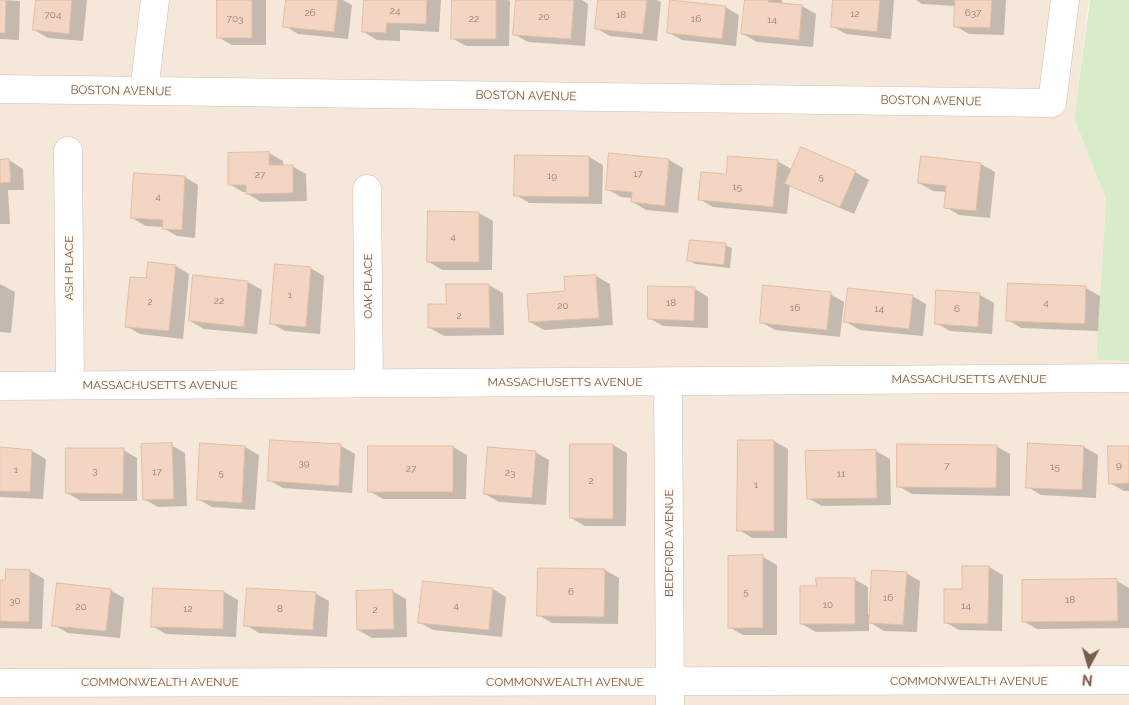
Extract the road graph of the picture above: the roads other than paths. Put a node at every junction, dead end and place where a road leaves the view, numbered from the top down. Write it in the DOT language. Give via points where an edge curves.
graph roads {
  1 [pos="155,0"];
  2 [pos="1065,0"];
  3 [pos="0,89"];
  4 [pos="144,91"];
  5 [pos="68,151"];
  6 [pos="367,189"];
  7 [pos="1129,378"];
  8 [pos="668,382"];
  9 [pos="369,384"];
  10 [pos="70,385"];
  11 [pos="0,386"];
  12 [pos="1129,680"];
  13 [pos="0,682"];
  14 [pos="670,693"];
  1 -- 4 [label="street"];
  2 -- 4 [label="street, BOSTON AVENUE" via="1052,102"];
  3 -- 4 [label="street, BOSTON AVENUE"];
  5 -- 10 [label="street, ASH PLACE"];
  6 -- 9 [label="street, OAK PLACE"];
  7 -- 8 [label="street, MASSACHUSETTS AVENUE"];
  8 -- 9 [label="street, MASSACHUSETTS AVENUE"];
  8 -- 14 [label="street, BEDFORD AVENUE"];
  9 -- 10 [label="street, MASSACHUSETTS AVENUE"];
  10 -- 11 [label="street, MASSACHUSETTS AVENUE"];
  12 -- 14 [label="street, COMMONWEALTH AVENUE"];
  13 -- 14 [label="street, COMMONWEALTH AVENUE"];
}
